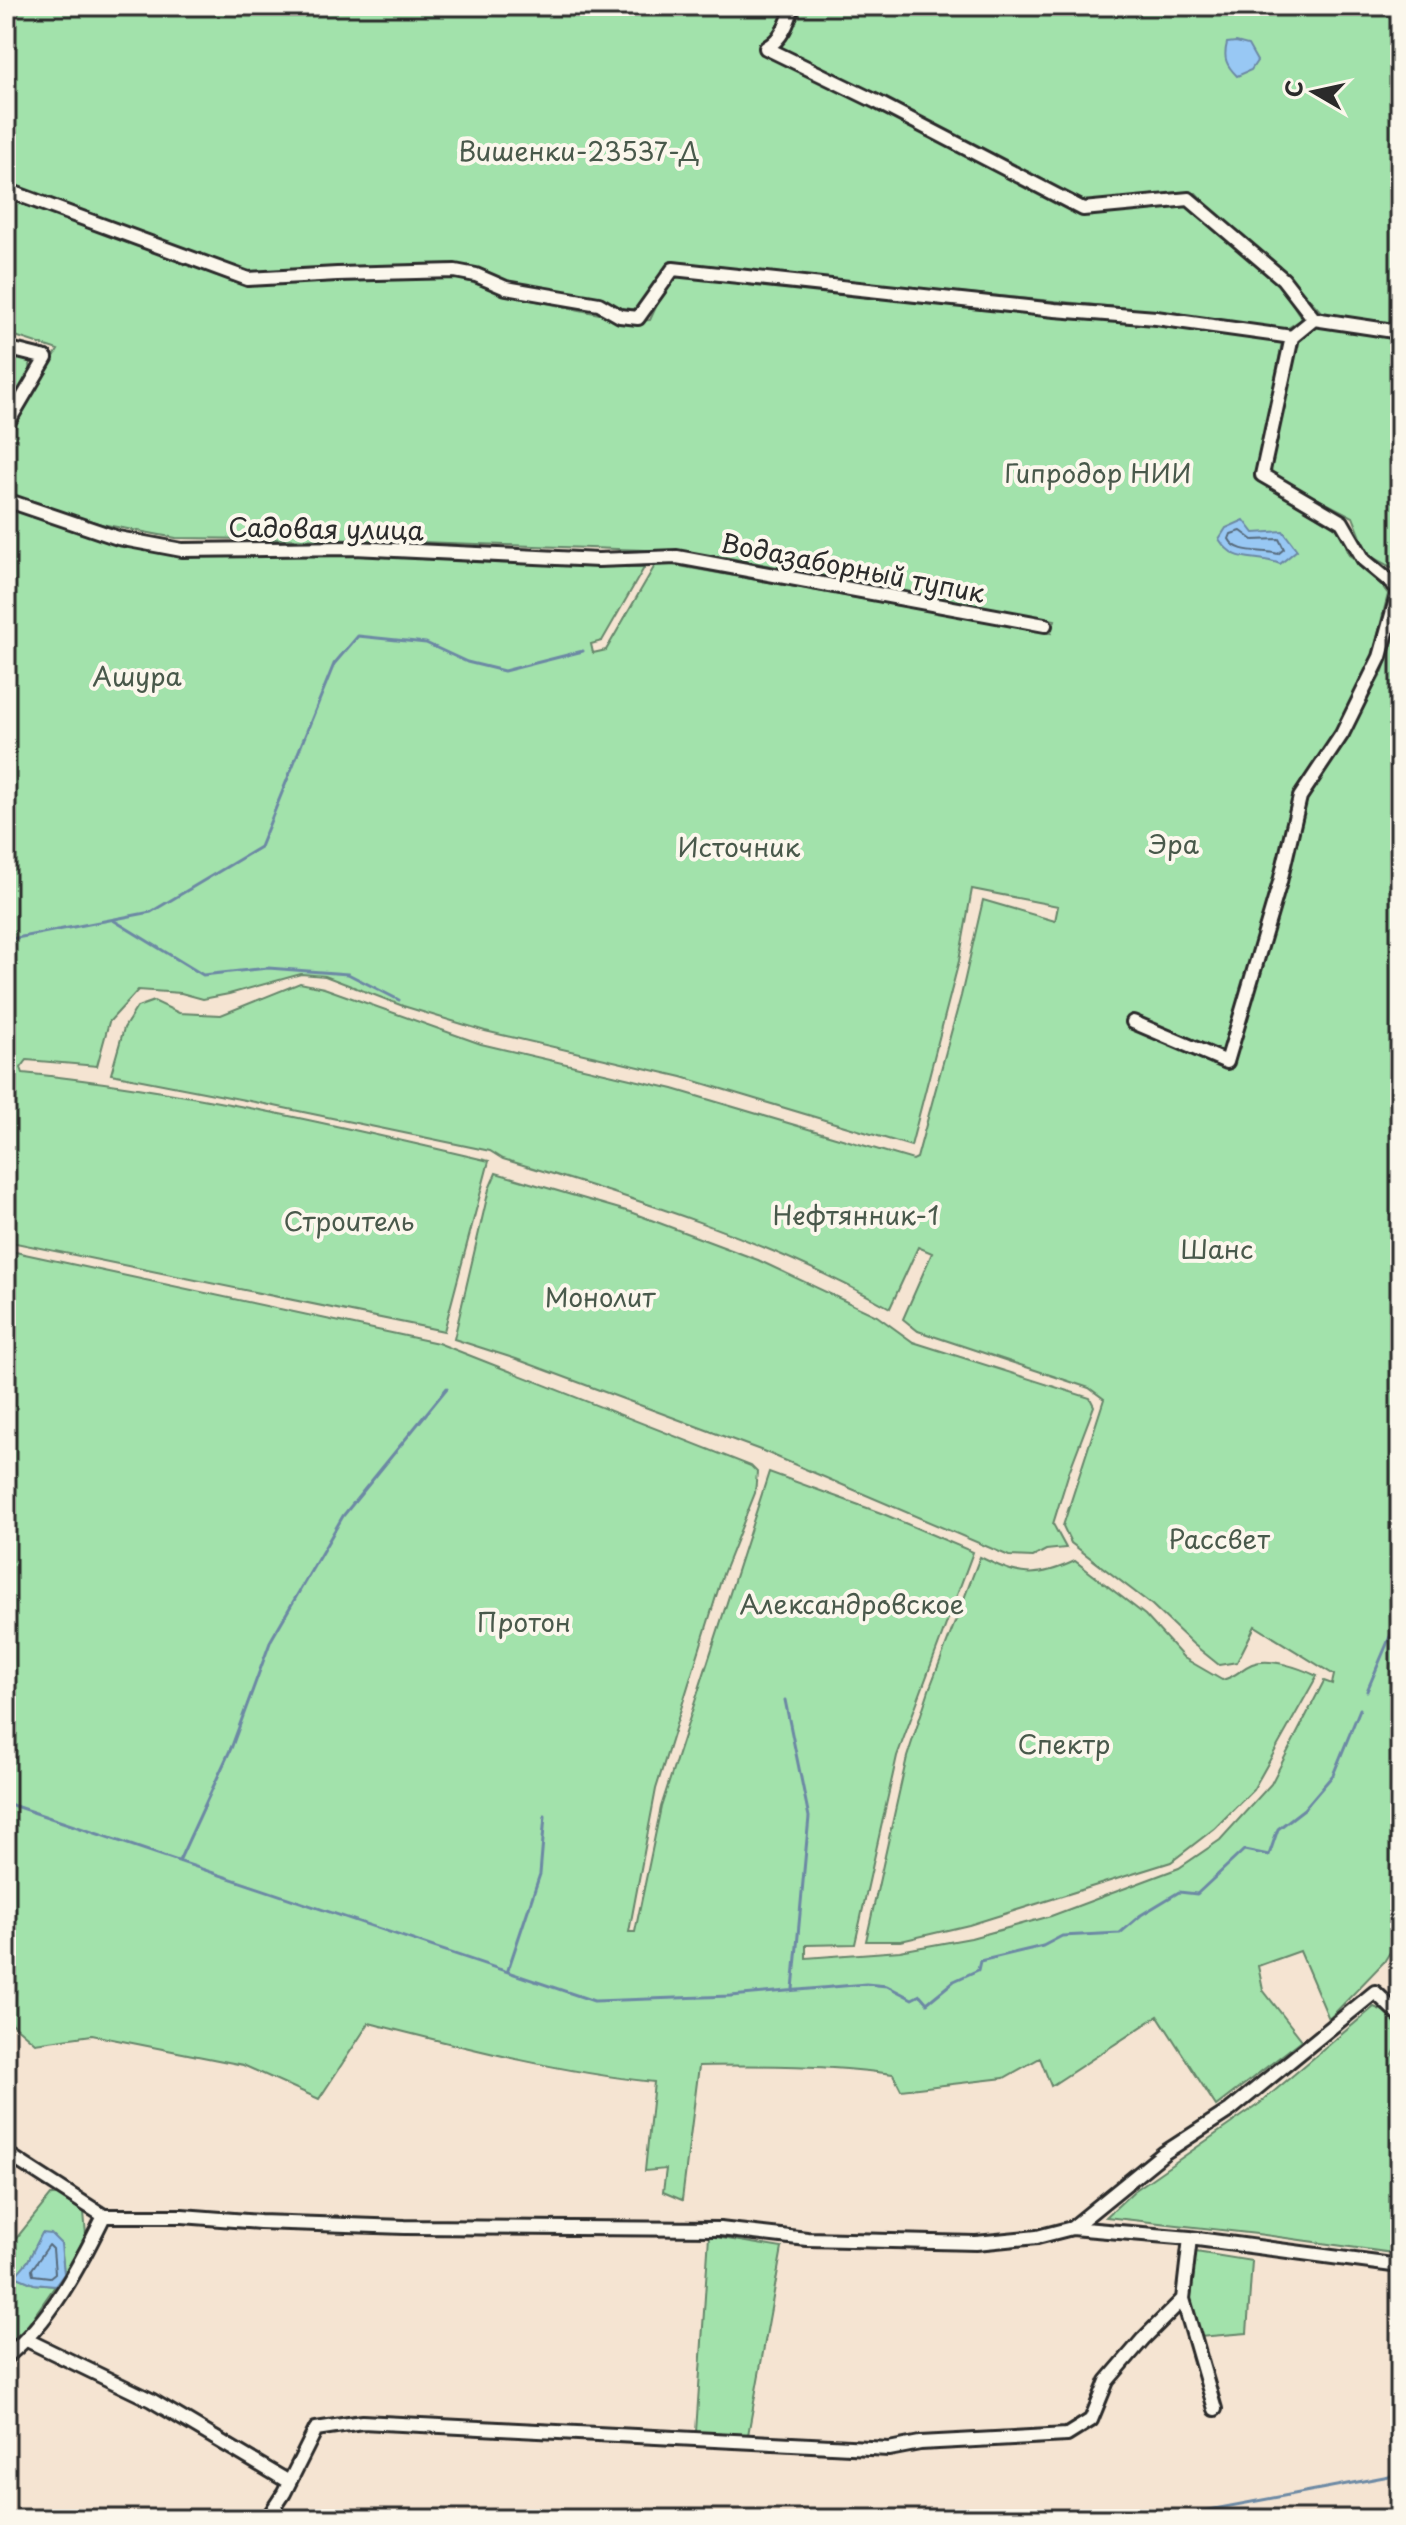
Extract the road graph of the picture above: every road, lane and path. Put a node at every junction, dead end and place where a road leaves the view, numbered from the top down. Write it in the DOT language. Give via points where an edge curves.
graph roads {
  1 [pos="793,6"];
  2 [pos="6,190"];
  3 [pos="1314,319"];
  4 [pos="1400,332"];
  5 [pos="1292,337"];
  6 [pos="6,348"];
  7 [pos="6,426"];
  8 [pos="6,500"];
  9 [pos="653,557"];
  10 [pos="1045,625"];
  11 [pos="1133,1022"];
  12 [pos="1400,2016"];
  13 [pos="6,2153"];
  14 [pos="104,2216"];
  15 [pos="1072,2228"];
  16 [pos="1190,2238"];
  17 [pos="1400,2266"];
  18 [pos="1183,2299"];
  19 [pos="27,2340"];
  20 [pos="6,2357"];
  21 [pos="1215,2409"];
  22 [pos="289,2482"];
  23 [pos="267,2519"];
  1 -- 3 [label="street" via="783,32 766,48 1083,209 1189,199 1283,279"];
  2 -- 5 [label="street" via="248,279 455,271 638,318 673,269 1156,318"];
  3 -- 4 [label="street"];
  3 -- 5 [label="street"];
  5 -- 11 [label="street" via="1262,475 1342,522 1364,560 1399,589 1380,657 1342,734 1300,797 1227,1062"];
  6 -- 7 [label="street" via="46,358"];
  8 -- 9 [label="street, Садовая улица" via="118,538 182,550 354,548 598,560"];
  9 -- 10 [label="street, Водазаборный тупик" via="727,565"];
  12 -- 15 [label="street" via="1375,1992"];
  13 -- 14 [label="street"];
  14 -- 15 [label="street" via="405,2227 720,2229 807,2239 976,2243"];
  14 -- 19 [label="street" via="71,2279"];
  15 -- 16 [label="street"];
  16 -- 17 [label="street"];
  16 -- 18 [label="street"];
  18 -- 21 [label="street"];
  18 -- 22 [label="street" via="1107,2381 1091,2420 1067,2435 889,2449 362,2422 316,2429"];
  19 -- 20 [label="street"];
  19 -- 22 [label="street" via="151,2400"];
  22 -- 23 [label="street"];
}
